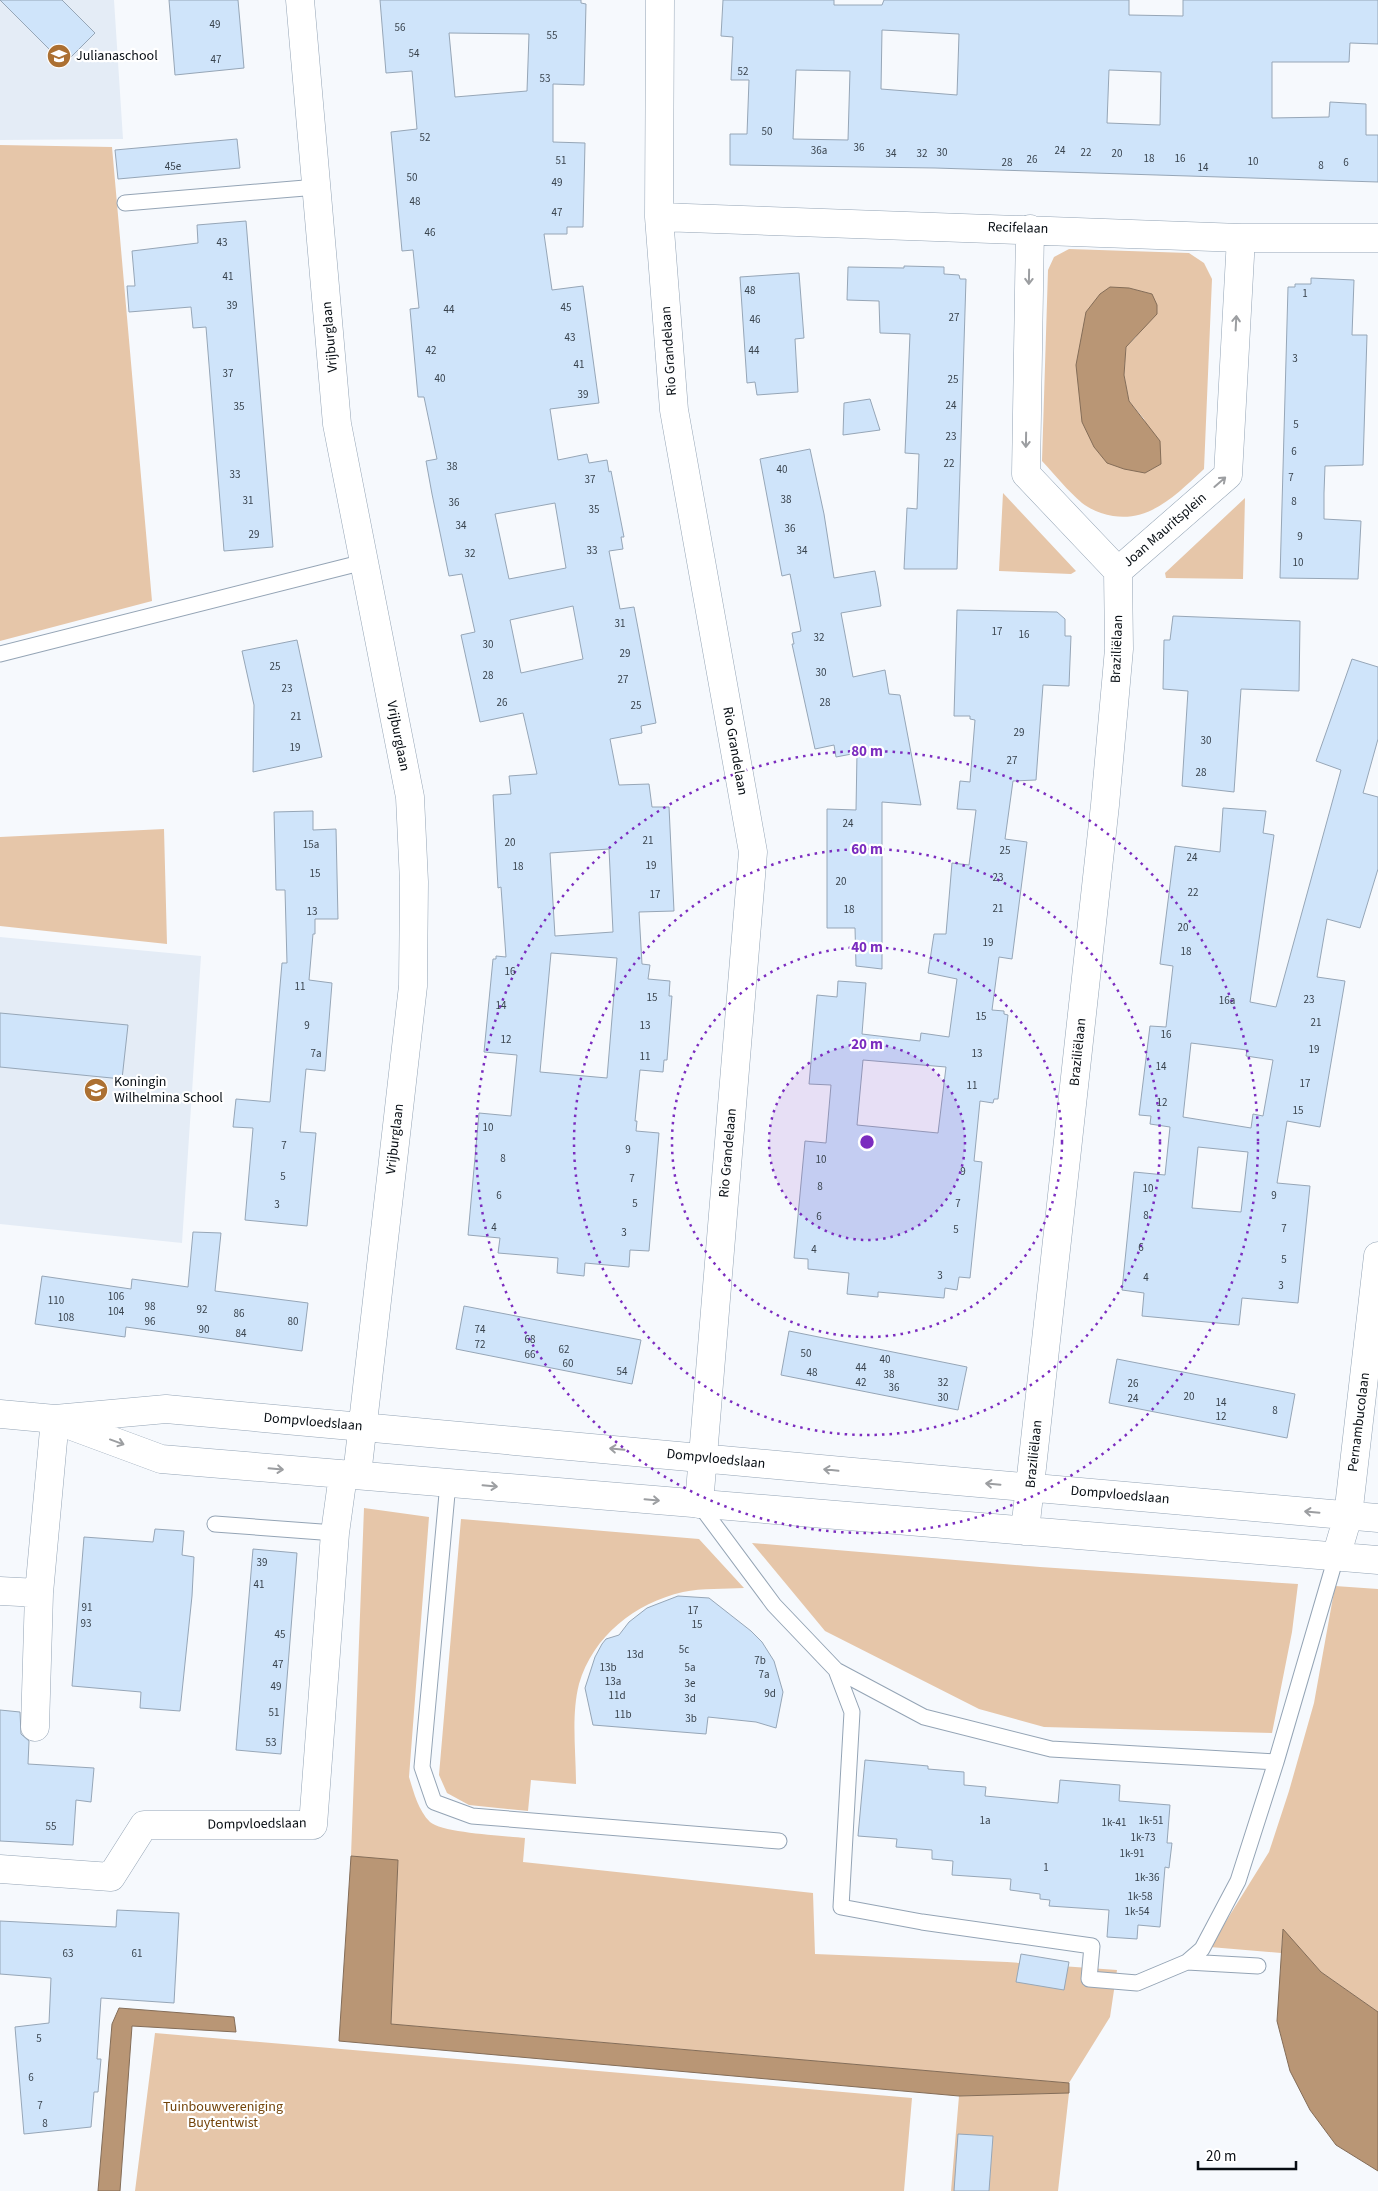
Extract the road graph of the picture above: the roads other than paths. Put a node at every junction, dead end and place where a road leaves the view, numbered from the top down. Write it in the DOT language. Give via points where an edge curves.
graph roads {
  1 [pos="300,0"];
  2 [pos="660,0"];
  3 [pos="317,187"];
  4 [pos="125,203"];
  5 [pos="659,217"];
  6 [pos="1030,229"];
  7 [pos="1241,238"];
  8 [pos="1378,238"];
  9 [pos="364,562"];
  10 [pos="1118,571"];
  11 [pos="0,654"];
  12 [pos="1378,1256"];
  13 [pos="0,1414"];
  14 [pos="55,1419"];
  15 [pos="362,1426"];
  16 [pos="702,1457"];
  17 [pos="350,1475"];
  18 [pos="448,1483"];
  19 [pos="1030,1487"];
  20 [pos="699,1504"];
  21 [pos="1348,1516"];
  22 [pos="1378,1518"];
  23 [pos="215,1524"];
  24 [pos="1025,1531"];
  25 [pos="335,1533"];
  26 [pos="1336,1557"];
  27 [pos="1378,1560"];
  28 [pos="0,1591"];
  29 [pos="39,1593"];
  30 [pos="836,1670"];
  31 [pos="35,1727"];
  32 [pos="1276,1762"];
  33 [pos="779,1841"];
  34 [pos="0,1868"];
  35 [pos="1187,1962"];
  36 [pos="1258,1966"];
  1 -- 3 [label="street, Vrijburglaan"];
  2 -- 5 [label="street, Rio Grandelaan"];
  3 -- 4 [label="lane"];
  3 -- 9 [label="street, Vrijburglaan" via="337,424"];
  5 -- 6 [label="street, Recifelaan"];
  5 -- 16 [label="street, Rio Grandelaan" via="674,410 753,852"];
  6 -- 7 [label="street, Recifelaan"];
  6 -- 10 [label="street, Joan Mauritsplein, one-way" via="1026,474"];
  7 -- 8 [label="street, Recifelaan"];
  10 -- 7 [label="street, Joan Mauritsplein, one-way" via="1228,475"];
  9 -- 11 [label="lane"];
  9 -- 15 [label="street, Vrijburglaan" via="410,797 414,882 413,986"];
  10 -- 19 [label="street, Braziliëlaan" via="1119,650 1105,805"];
  12 -- 21 [label="street, Pernambucolaan"];
  13 -- 14 [label="street, Dompvloedslaan"];
  14 -- 15 [label="street, Dompvloedslaan" via="166,1409"];
  14 -- 17 [label="street, Dompvloedslaan, one-way" via="161,1459"];
  14 -- 29 [label="street"];
  16 -- 15 [label="street, Dompvloedslaan, one-way"];
  15 -- 17 [label="street, Vrijburglaan"];
  19 -- 16 [label="street, Dompvloedslaan, one-way"];
  16 -- 20 [label="street, Rio Grandelaan"];
  17 -- 18 [label="street, Dompvloedslaan"];
  17 -- 25 [label="street, Dompvloedslaan"];
  18 -- 20 [label="street, Dompvloedslaan, one-way"];
  18 -- 33 [label="lane" via="422,1768 434,1802 472,1816"];
  21 -- 19 [label="street, Dompvloedslaan, one-way"];
  19 -- 24 [label="street, Braziliëlaan"];
  20 -- 24 [label="street, Dompvloedslaan"];
  20 -- 30 [label="lane" via="774,1605"];
  21 -- 22 [label="street, Dompvloedslaan"];
  21 -- 26 [label="street, Pernambucolaan"];
  23 -- 25 [label="lane"];
  24 -- 26 [label="street, Dompvloedslaan"];
  25 -- 34 [label="street, Dompvloedslaan" via="313,1825 144,1825 111,1877"];
  26 -- 27 [label="street, Dompvloedslaan"];
  26 -- 32 [label="lane"];
  28 -- 29 [label="street"];
  29 -- 31 [label="street"];
  30 -- 32 [label="lane" via="924,1716 1051,1749"];
  30 -- 35 [label="lane" via="852,1712 841,1907 1092,1946 1089,1979 1137,1983"];
  32 -- 35 [label="lane" via="1238,1881 1202,1949"];
  35 -- 36 [label="lane"];
}
